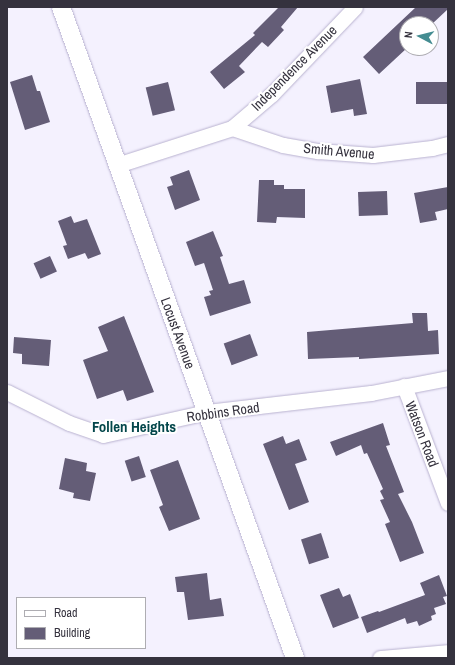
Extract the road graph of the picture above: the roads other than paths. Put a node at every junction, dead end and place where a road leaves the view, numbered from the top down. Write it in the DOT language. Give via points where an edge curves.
graph roads {
  1 [pos="61,7"];
  2 [pos="355,7"];
  3 [pos="232,128"];
  4 [pos="448,144"];
  5 [pos="117,165"];
  6 [pos="448,378"];
  7 [pos="404,386"];
  8 [pos="7,392"];
  9 [pos="207,412"];
  10 [pos="448,504"];
  11 [pos="448,652"];
  12 [pos="295,658"];
  13 [pos="380,658"];
  1 -- 5 [label="street, Locust Avenue"];
  2 -- 3 [label="street, Independence Avenue" via="272,94"];
  3 -- 4 [label="street, Smith Avenue" via="283,145 318,151 373,155"];
  3 -- 5 [label="street, Independence Avenue"];
  5 -- 9 [label="street, Locust Avenue"];
  6 -- 7 [label="street, Robbins Road"];
  7 -- 9 [label="street, Robbins Road" via="371,394"];
  7 -- 10 [label="street, Watson Road"];
  8 -- 9 [label="street, Robbins Road" via="69,423 103,435"];
  9 -- 12 [label="street, Locust Avenue"];
  11 -- 13 [label="street"];
}
